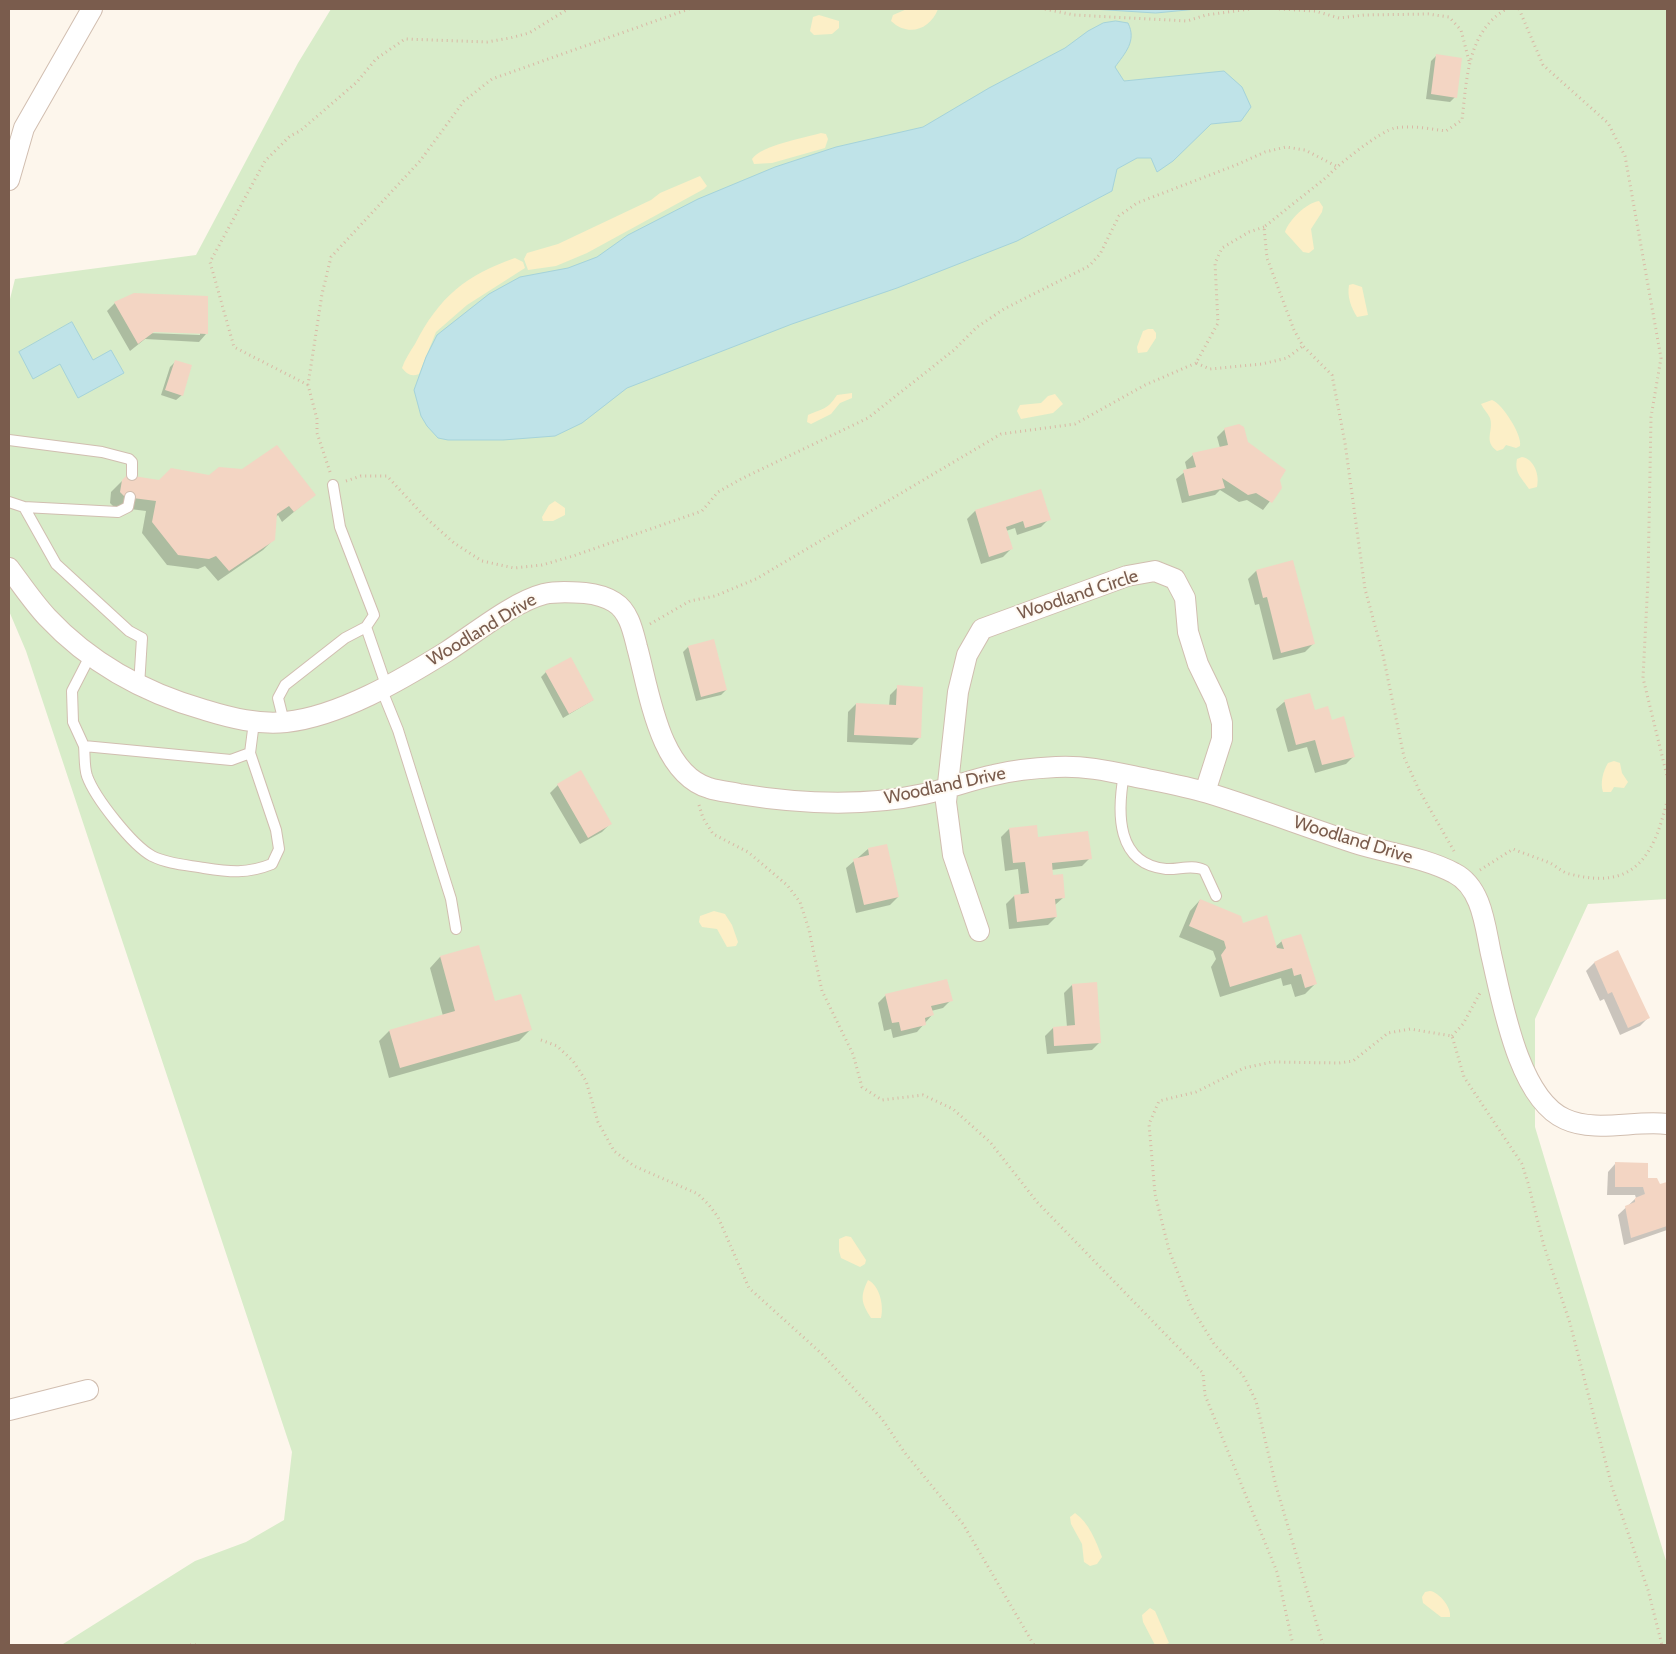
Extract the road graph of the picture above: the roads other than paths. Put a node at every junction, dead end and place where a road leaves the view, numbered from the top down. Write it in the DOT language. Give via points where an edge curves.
graph roads {
  1 [pos="92,9"];
  2 [pos="9,180"];
  3 [pos="9,440"];
  4 [pos="132,476"];
  5 [pos="334,485"];
  6 [pos="130,497"];
  7 [pos="9,502"];
  8 [pos="24,507"];
  9 [pos="9,568"];
  10 [pos="366,627"];
  11 [pos="90,656"];
  12 [pos="140,686"];
  13 [pos="384,686"];
  14 [pos="254,722"];
  15 [pos="284,722"];
  16 [pos="84,746"];
  17 [pos="250,753"];
  18 [pos="1124,774"];
  19 [pos="948,788"];
  20 [pos="1205,792"];
  21 [pos="1216,896"];
  22 [pos="456,929"];
  23 [pos="979,931"];
  24 [pos="1667,1124"];
  25 [pos="88,1390"];
  26 [pos="9,1410"];
  1 -- 2 [label="street" via="24,128"];
  3 -- 4 [label="lane" via="102,452 129,459"];
  5 -- 10 [label="lane" via="340,527 374,615"];
  6 -- 8 [label="lane" via="128,507 118,512"];
  7 -- 8 [label="lane"];
  8 -- 12 [label="lane" via="56,564 129,631 142,638"];
  9 -- 11 [label="street, Woodland Drive" via="46,616"];
  10 -- 13 [label="lane"];
  10 -- 15 [label="lane" via="345,638 285,685 278,698"];
  11 -- 12 [label="street, Woodland Drive"];
  11 -- 16 [label="lane" via="72,691 74,722"];
  12 -- 14 [label="street, Woodland Drive" via="170,700"];
  13 -- 15 [label="street, Woodland Drive" via="334,710"];
  13 -- 19 [label="street, Woodland Drive" via="434,659 518,605 544,594 563,591 592,594 620,606 631,624 659,729 671,757 704,788 817,803 877,801"];
  13 -- 22 [label="lane" via="452,899"];
  14 -- 15 [label="street, Woodland Drive"];
  14 -- 17 [label="lane"];
  16 -- 17 [label="lane" via="231,760"];
  16 -- 17 [label="lane" via="87,776 98,796 137,844 152,856 193,866 254,871 272,864 279,849 276,830"];
  18 -- 19 [label="street, Woodland Drive" via="1061,766 992,775"];
  18 -- 20 [label="street, Woodland Drive"];
  18 -- 21 [label="lane" via="1122,830 1133,855 1157,868 1198,867 1204,870"];
  19 -- 20 [label="street, Woodland Circle" via="958,692 967,655 982,629 1127,576 1155,571 1175,579 1185,598 1188,632 1222,722 1222,739"];
  19 -- 23 [label="street, Woodland Circle" via="948,826 953,855"];
  20 -- 24 [label="street, Woodland Drive" via="1459,875 1476,896 1511,1034 1539,1098 1570,1122"];
  25 -- 26 [label="street"];
}
